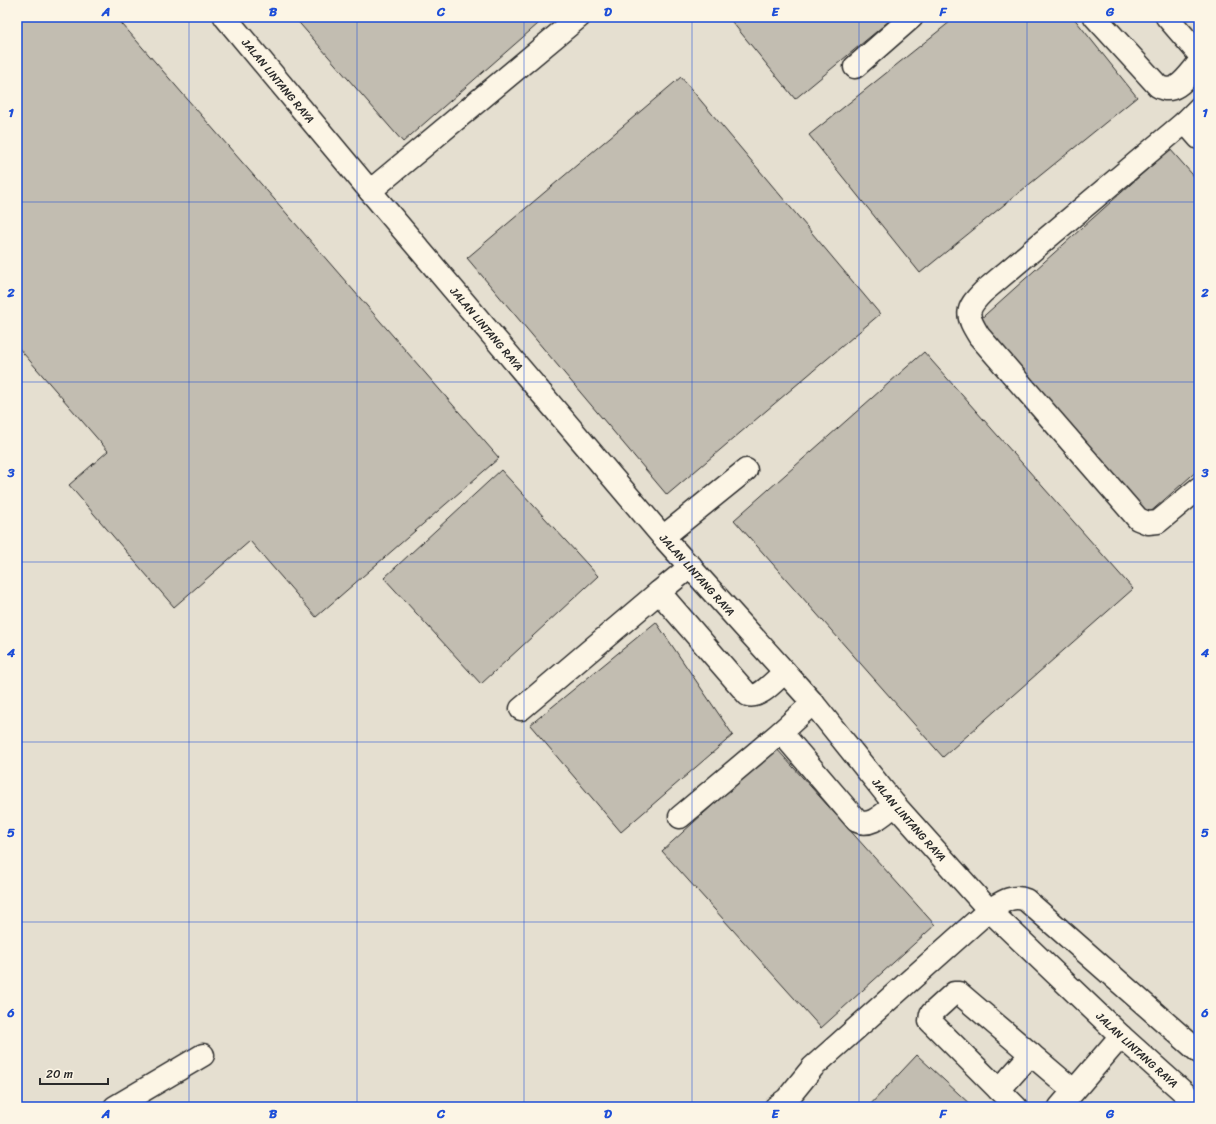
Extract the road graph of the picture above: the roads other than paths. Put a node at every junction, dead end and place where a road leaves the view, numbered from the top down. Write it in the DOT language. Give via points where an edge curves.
graph roads {
  1 [pos="225,17"];
  2 [pos="579,17"];
  3 [pos="912,17"];
  4 [pos="1095,17"];
  5 [pos="1167,17"];
  6 [pos="1199,54"];
  7 [pos="1199,62"];
  8 [pos="855,67"];
  9 [pos="1192,115"];
  10 [pos="1199,138"];
  11 [pos="370,191"];
  12 [pos="746,470"];
  13 [pos="1199,488"];
  14 [pos="663,537"];
  15 [pos="691,566"];
  16 [pos="659,592"];
  17 [pos="785,672"];
  18 [pos="813,703"];
  19 [pos="521,709"];
  20 [pos="781,732"];
  21 [pos="895,805"];
  22 [pos="680,817"];
  23 [pos="989,910"];
  24 [pos="1121,1036"];
  25 [pos="1199,1052"];
  26 [pos="1031,1054"];
  27 [pos="204,1055"];
  28 [pos="999,1090"];
  29 [pos="1196,1098"];
  30 [pos="1067,1099"];
  31 [pos="115,1107"];
  32 [pos="776,1107"];
  33 [pos="1016,1107"];
  1 -- 11 [label="street, JALAN LINTANG RAYA"];
  2 -- 11 [label="street"];
  3 -- 8 [label="street"];
  4 -- 7 [label="street" via="1158,86 1165,90 1178,86"];
  5 -- 6 [label="street"];
  9 -- 10 [label="street"];
  9 -- 13 [label="street" via="983,292 972,303 969,320 979,336 1138,519 1148,523 1158,522"];
  11 -- 14 [label="street, JALAN LINTANG RAYA"];
  12 -- 14 [label="street"];
  14 -- 15 [label="street, JALAN LINTANG RAYA"];
  15 -- 16 [label="street"];
  15 -- 17 [label="street, JALAN LINTANG RAYA"];
  16 -- 17 [label="street" via="748,695 758,694"];
  16 -- 19 [label="street"];
  17 -- 18 [label="street, JALAN LINTANG RAYA"];
  18 -- 20 [label="street"];
  18 -- 21 [label="street, JALAN LINTANG RAYA"];
  20 -- 21 [label="street" via="857,821 869,823"];
  20 -- 22 [label="street"];
  21 -- 23 [label="street, JALAN LINTANG RAYA"];
  23 -- 24 [label="street, JALAN LINTANG RAYA"];
  23 -- 25 [label="street" via="1008,899 1018,897 1026,900"];
  23 -- 32 [label="street" via="813,1066 787,1099"];
  24 -- 29 [label="street, JALAN LINTANG RAYA"];
  24 -- 30 [label="street"];
  26 -- 28 [label="street"];
  26 -- 28 [label="street" via="959,993 954,993 931,1014 930,1021"];
  26 -- 30 [label="street"];
  27 -- 31 [label="street"];
  28 -- 33 [label="street"];
}
